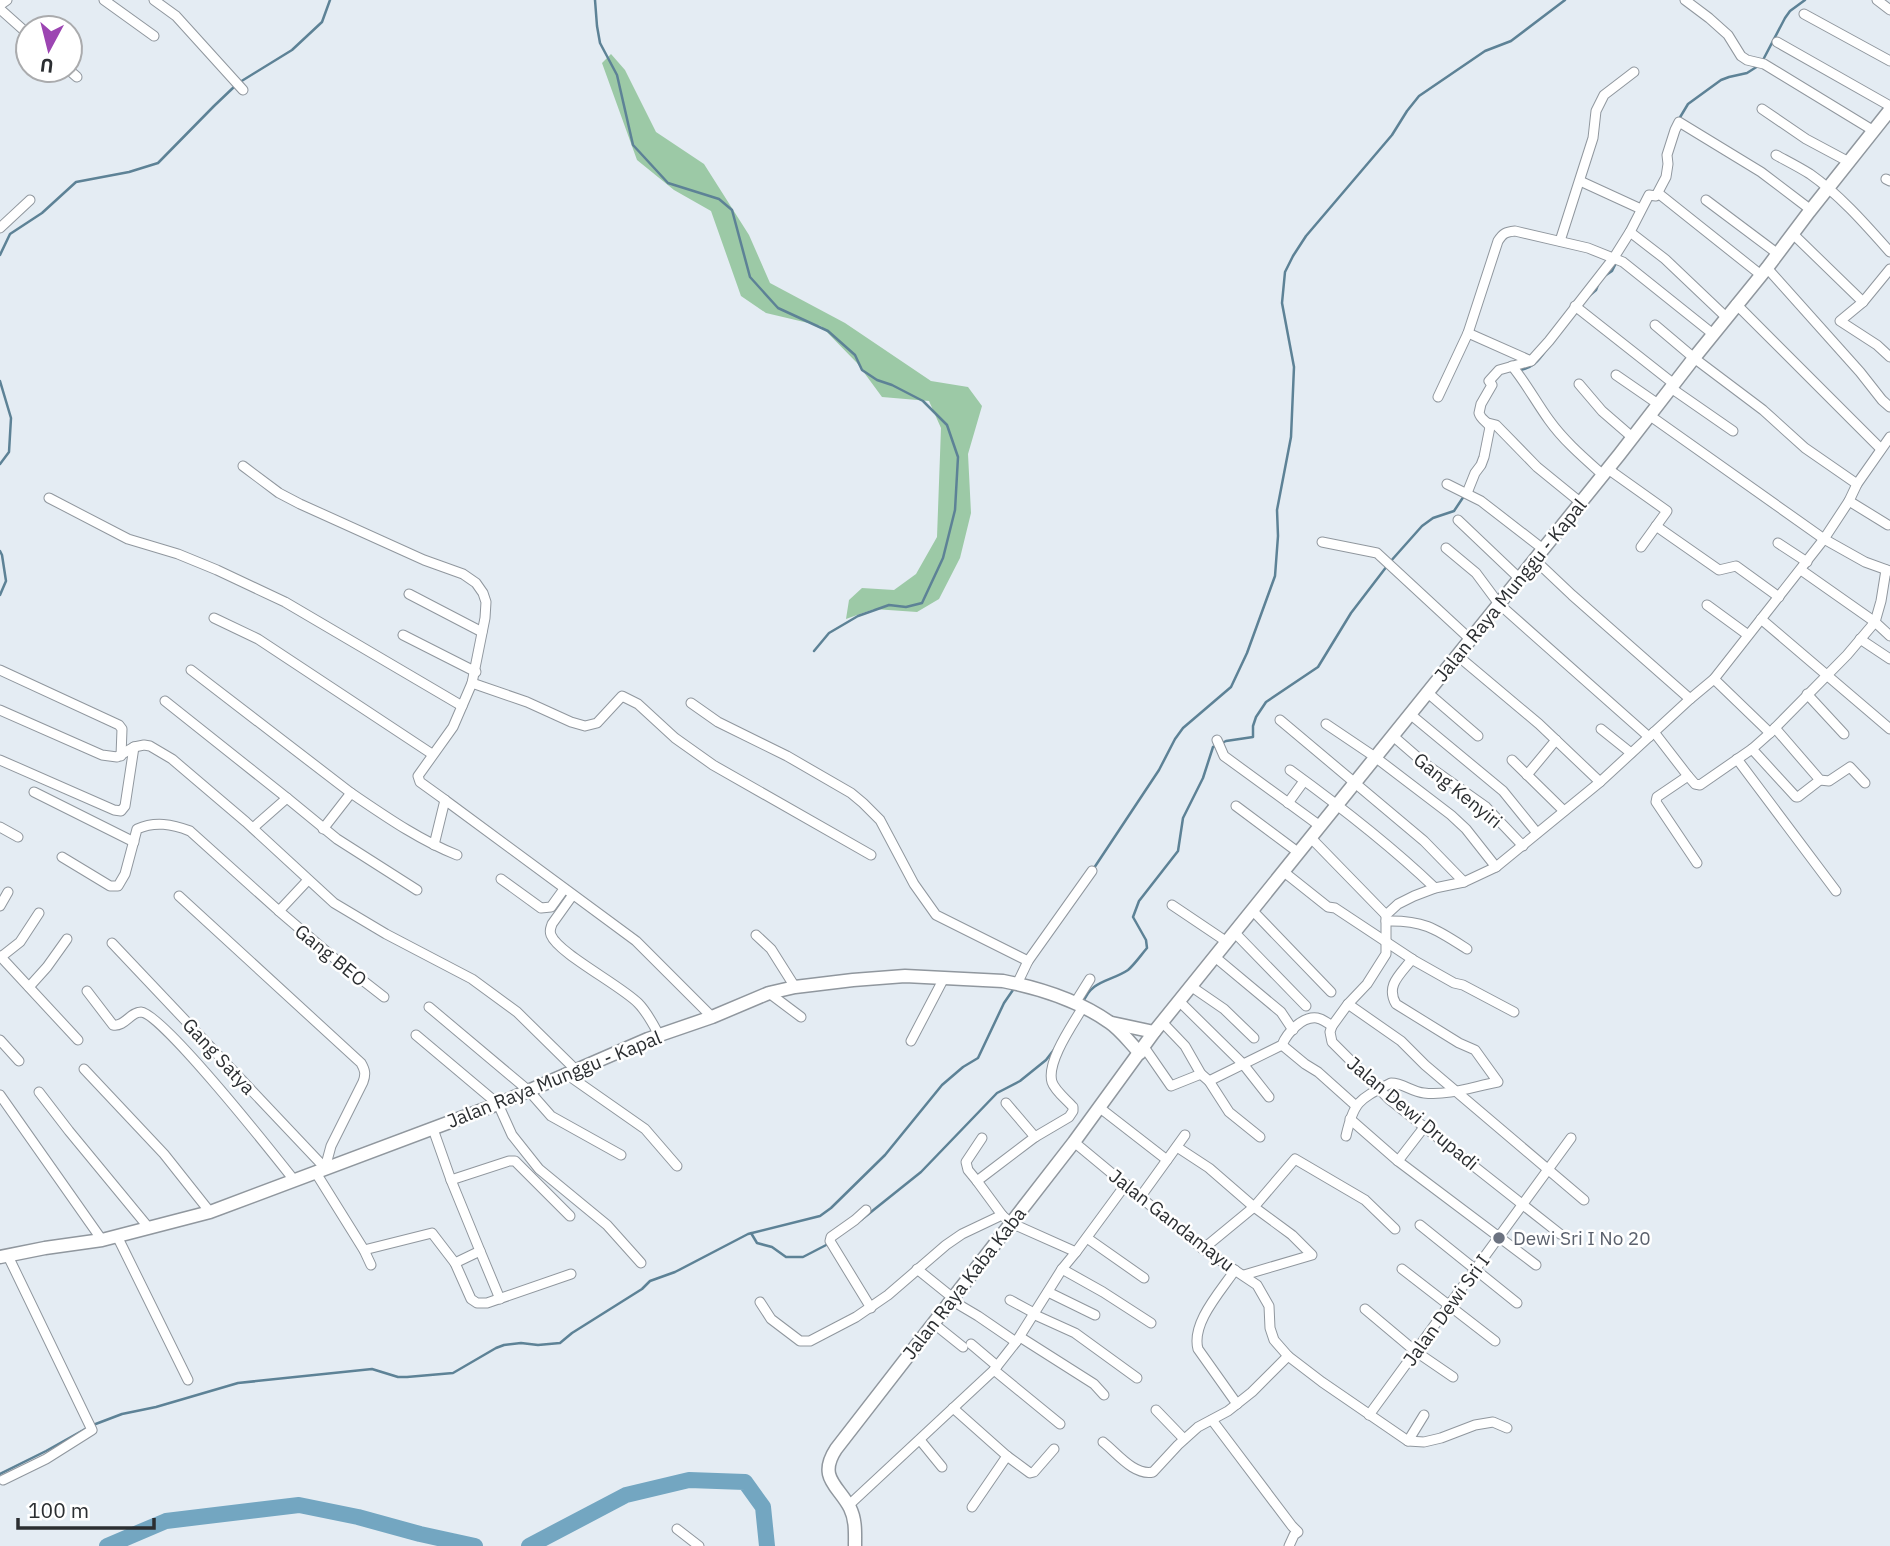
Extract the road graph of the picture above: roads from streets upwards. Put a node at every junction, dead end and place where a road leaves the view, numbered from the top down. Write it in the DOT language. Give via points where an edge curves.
graph roads {
  1 [pos="7,0"];
  2 [pos="104,0"];
  3 [pos="154,0"];
  4 [pos="1685,0"];
  5 [pos="1877,0"];
  6 [pos="0,7"];
  7 [pos="1890,10"];
  8 [pos="1804,14"];
  9 [pos="14,20"];
  10 [pos="154,36"];
  11 [pos="1777,42"];
  12 [pos="1890,61"];
  13 [pos="1634,72"];
  14 [pos="243,90"];
  15 [pos="1762,110"];
  16 [pos="1889,113"];
  17 [pos="1874,131"];
  18 [pos="1776,155"];
  19 [pos="1849,162"];
  20 [pos="1580,181"];
  21 [pos="1828,189"];
  22 [pos="1658,193"];
  23 [pos="30,200"];
  24 [pos="1706,201"];
  25 [pos="1640,209"];
  26 [pos="1811,210"];
  27 [pos="0,228"];
  28 [pos="1630,232"];
  29 [pos="1793,234"];
  30 [pos="1560,242"];
  31 [pos="1890,252"];
  32 [pos="1777,254"];
  33 [pos="1613,259"];
  34 [pos="1890,269"];
  35 [pos="1764,272"];
  36 [pos="1863,302"];
  37 [pos="1736,304"];
  38 [pos="1575,306"];
  39 [pos="1726,317"];
  40 [pos="1656,325"];
  41 [pos="1468,333"];
  42 [pos="1713,334"];
  43 [pos="1890,357"];
  44 [pos="1693,358"];
  45 [pos="1531,360"];
  46 [pos="1511,366"];
  47 [pos="1616,375"];
  48 [pos="1579,384"];
  49 [pos="1673,386"];
  50 [pos="1438,397"];
  51 [pos="1658,404"];
  52 [pos="1890,407"];
  53 [pos="1649,415"];
  54 [pos="1488,423"];
  55 [pos="1733,430"];
  56 [pos="1633,437"];
  57 [pos="1887,443"];
  58 [pos="243,466"];
  59 [pos="1605,472"];
  60 [pos="1447,484"];
  61 [pos="1857,484"];
  62 [pos="1467,493"];
  63 [pos="49,498"];
  64 [pos="1849,501"];
  65 [pos="1580,502"];
  66 [pos="1458,520"];
  67 [pos="1888,525"];
  68 [pos="1657,526"];
  69 [pos="1824,539"];
  70 [pos="1322,542"];
  71 [pos="1778,543"];
  72 [pos="1641,547"];
  73 [pos="1446,548"];
  74 [pos="1543,549"];
  75 [pos="1535,560"];
  76 [pos="1804,566"];
  77 [pos="1888,570"];
  78 [pos="1520,579"];
  79 [pos="410,594"];
  80 [pos="1779,597"];
  81 [pos="1499,604"];
  82 [pos="1707,605"];
  83 [pos="214,618"];
  84 [pos="1761,619"];
  85 [pos="1875,622"];
  86 [pos="482,632"];
  87 [pos="403,635"];
  88 [pos="1748,635"];
  89 [pos="1890,636"];
  90 [pos="1860,639"];
  91 [pos="1471,640"];
  92 [pos="1458,656"];
  93 [pos="1890,659"];
  94 [pos="0,670"];
  95 [pos="191,670"];
  96 [pos="476,672"];
  97 [pos="1828,675"];
  98 [pos="1714,679"];
  99 [pos="472,683"];
  100 [pos="1428,693"];
  101 [pos="1807,694"];
  102 [pos="1690,699"];
  103 [pos="165,701"];
  104 [pos="691,703"];
  105 [pos="462,706"];
  106 [pos="0,710"];
  107 [pos="1410,714"];
  108 [pos="1280,720"];
  109 [pos="1326,724"];
  110 [pos="1601,729"];
  111 [pos="1890,729"];
  112 [pos="1773,730"];
  113 [pos="1651,734"];
  114 [pos="1844,734"];
  115 [pos="1393,736"];
  116 [pos="1478,736"];
  117 [pos="1217,740"];
  118 [pos="1556,740"];
  119 [pos="134,747"];
  120 [pos="1752,749"];
  121 [pos="1631,753"];
  122 [pos="432,754"];
  123 [pos="121,756"];
  124 [pos="1375,757"];
  125 [pos="0,760"];
  126 [pos="1512,760"];
  127 [pos="1737,760"];
  128 [pos="1290,770"];
  129 [pos="1527,775"];
  130 [pos="1688,776"];
  131 [pos="1304,780"];
  132 [pos="1820,780"];
  133 [pos="1355,782"];
  134 [pos="1600,782"];
  135 [pos="1866,783"];
  136 [pos="34,792"];
  137 [pos="351,793"];
  138 [pos="287,798"];
  139 [pos="445,800"];
  140 [pos="1288,803"];
  141 [pos="1337,804"];
  142 [pos="1237,806"];
  143 [pos="1564,811"];
  144 [pos="1320,826"];
  145 [pos="0,827"];
  146 [pos="253,828"];
  147 [pos="323,829"];
  148 [pos="1537,833"];
  149 [pos="18,836"];
  150 [pos="1311,838"];
  151 [pos="134,842"];
  152 [pos="434,845"];
  153 [pos="1523,846"];
  154 [pos="1299,853"];
  155 [pos="457,855"];
  156 [pos="871,855"];
  157 [pos="62,857"];
  158 [pos="1697,863"];
  159 [pos="1496,867"];
  160 [pos="1093,871"];
  161 [pos="1284,872"];
  162 [pos="501,879"];
  163 [pos="308,880"];
  164 [pos="1464,882"];
  165 [pos="1435,888"];
  166 [pos="564,889"];
  167 [pos="417,890"];
  168 [pos="1836,891"];
  169 [pos="8,892"];
  170 [pos="572,895"];
  171 [pos="179,896"];
  172 [pos="1172,905"];
  173 [pos="0,906"];
  174 [pos="279,911"];
  175 [pos="1253,911"];
  176 [pos="39,913"];
  177 [pos="1386,918"];
  178 [pos="756,935"];
  179 [pos="1231,938"];
  180 [pos="67,939"];
  181 [pos="1385,942"];
  182 [pos="112,943"];
  183 [pos="1467,949"];
  184 [pos="1,956"];
  185 [pos="1215,957"];
  186 [pos="1412,959"];
  187 [pos="1028,961"];
  188 [pos="944,978"];
  189 [pos="1090,979"];
  190 [pos="1014,980"];
  191 [pos="29,987"];
  192 [pos="796,987"];
  193 [pos="1192,987"];
  194 [pos="87,991"];
  195 [pos="1331,992"];
  196 [pos="769,993"];
  197 [pos="384,997"];
  198 [pos="1180,1002"];
  199 [pos="1349,1004"];
  200 [pos="1079,1005"];
  201 [pos="1306,1006"];
  202 [pos="429,1007"];
  203 [pos="1514,1012"];
  204 [pos="712,1017"];
  205 [pos="801,1017"];
  206 [pos="1111,1023"];
  207 [pos="1332,1026"];
  208 [pos="1291,1027"];
  209 [pos="1159,1028"];
  210 [pos="416,1035"];
  211 [pos="659,1035"];
  212 [pos="1254,1038"];
  213 [pos="0,1040"];
  214 [pos="78,1040"];
  215 [pos="911,1041"];
  216 [pos="1282,1045"];
  217 [pos="1142,1050"];
  218 [pos="19,1061"];
  219 [pos="1243,1064"];
  220 [pos="84,1069"];
  221 [pos="571,1072"];
  222 [pos="1205,1077"];
  223 [pos="1380,1090"];
  224 [pos="529,1091"];
  225 [pos="1455,1091"];
  226 [pos="39,1092"];
  227 [pos="0,1095"];
  228 [pos="1269,1097"];
  229 [pos="1006,1103"];
  230 [pos="498,1104"];
  231 [pos="1356,1106"];
  232 [pos="1100,1108"];
  233 [pos="1069,1117"];
  234 [pos="1350,1119"];
  235 [pos="1425,1126"];
  236 [pos="433,1129"];
  237 [pos="1083,1130"];
  238 [pos="1185,1135"];
  239 [pos="1346,1136"];
  240 [pos="1035,1137"];
  241 [pos="1259,1137"];
  242 [pos="982,1138"];
  243 [pos="1571,1138"];
  244 [pos="1074,1142"];
  245 [pos="1177,1147"];
  246 [pos="621,1155"];
  247 [pos="1167,1160"];
  248 [pos="1398,1161"];
  249 [pos="677,1167"];
  250 [pos="321,1170"];
  251 [pos="1547,1171"];
  252 [pos="294,1180"];
  253 [pos="451,1180"];
  254 [pos="977,1181"];
  255 [pos="1126,1184"];
  256 [pos="1141,1196"];
  257 [pos="1584,1200"];
  258 [pos="1523,1205"];
  259 [pos="1254,1207"];
  260 [pos="866,1210"];
  261 [pos="210,1212"];
  262 [pos="570,1216"];
  263 [pos="1007,1219"];
  264 [pos="1420,1225"];
  265 [pos="149,1228"];
  266 [pos="1395,1229"];
  267 [pos="1560,1234"];
  268 [pos="117,1236"];
  269 [pos="1499,1237"];
  270 [pos="1087,1238"];
  271 [pos="102,1240"];
  272 [pos="1203,1249"];
  273 [pos="363,1250"];
  274 [pos="480,1251"];
  275 [pos="1076,1252"];
  276 [pos="4,1257"];
  277 [pos="455,1263"];
  278 [pos="641,1263"];
  279 [pos="371,1265"];
  280 [pos="1536,1265"];
  281 [pos="917,1269"];
  282 [pos="1062,1269"];
  283 [pos="1402,1269"];
  284 [pos="1235,1270"];
  285 [pos="1474,1270"];
  286 [pos="571,1273"];
  287 [pos="1244,1275"];
  288 [pos="1144,1278"];
  289 [pos="1048,1292"];
  290 [pos="500,1299"];
  291 [pos="952,1299"];
  292 [pos="1010,1300"];
  293 [pos="760,1302"];
  294 [pos="1517,1303"];
  295 [pos="1449,1305"];
  296 [pos="870,1308"];
  297 [pos="1365,1309"];
  298 [pos="1034,1313"];
  299 [pos="1095,1315"];
  300 [pos="933,1323"];
  301 [pos="1150,1323"];
  302 [pos="1018,1339"];
  303 [pos="1495,1341"];
  304 [pos="1415,1351"];
  305 [pos="1288,1356"];
  306 [pos="995,1368"];
  307 [pos="1453,1377"];
  308 [pos="1137,1378"];
  309 [pos="188,1380"];
  310 [pos="1104,1395"];
  311 [pos="1237,1404"];
  312 [pos="953,1408"];
  313 [pos="1157,1410"];
  314 [pos="1369,1415"];
  315 [pos="1423,1415"];
  316 [pos="1212,1420"];
  317 [pos="1060,1424"];
  318 [pos="1507,1428"];
  319 [pos="1184,1439"];
  320 [pos="920,1440"];
  321 [pos="1408,1441"];
  322 [pos="1103,1442"];
  323 [pos="1054,1448"];
  324 [pos="1007,1456"];
  325 [pos="942,1467"];
  326 [pos="3,1480"];
  327 [pos="849,1505"];
  328 [pos="972,1507"];
  329 [pos="677,1529"];
  330 [pos="699,1546"];
  331 [pos="855,1546"];
  332 [pos="1289,1546"];
  1 -- 6 [label="street"];
  2 -- 10 [label="street"];
  3 -- 14 [label="street" via="176,16"];
  4 -- 17 [label="street" via="1728,35 1741,56 1764,64"];
  5 -- 7 [label="street"];
  6 -- 9 [label="street"];
  8 -- 12 [label="street"];
  11 -- 16 [label="street"];
  13 -- 20 [label="street" via="1604,95 1596,111"];
  15 -- 19 [label="street"];
  16 -- 17 [label="street, Jalan Raya Munggu - Kapal"];
  17 -- 19 [label="street, Jalan Raya Munggu - Kapal"];
  18 -- 21 [label="street"];
  19 -- 21 [label="street, Jalan Raya Munggu - Kapal"];
  20 -- 25 [label="street"];
  20 -- 30 [label="street"];
  21 -- 26 [label="street, Jalan Raya Munggu - Kapal"];
  21 -- 31 [label="street"];
  22 -- 25 [label="street" via="1649,195"];
  22 -- 26 [label="street" via="1679,121"];
  22 -- 35 [label="street"];
  23 -- 27 [label="street"];
  24 -- 32 [label="street"];
  25 -- 28 [label="street"];
  26 -- 29 [label="street, Jalan Raya Munggu - Kapal"];
  28 -- 33 [label="street"];
  28 -- 39 [label="street"];
  29 -- 32 [label="street, Jalan Raya Munggu - Kapal"];
  29 -- 36 [label="street"];
  30 -- 33 [label="street"];
  30 -- 41 [label="street" via="1515,231 1503,233"];
  32 -- 35 [label="street, Jalan Raya Munggu - Kapal"];
  33 -- 38 [label="street"];
  33 -- 42 [label="street" via="1623,262"];
  34 -- 36 [label="street"];
  35 -- 37 [label="street, Jalan Raya Munggu - Kapal"];
  35 -- 52 [label="street"];
  36 -- 43 [label="street" via="1840,321"];
  37 -- 39 [label="street, Jalan Raya Munggu - Kapal"];
  37 -- 57 [label="street"];
  38 -- 45 [label="street"];
  38 -- 49 [label="street"];
  39 -- 42 [label="street, Jalan Raya Munggu - Kapal"];
  40 -- 44 [label="street"];
  41 -- 45 [label="street"];
  41 -- 50 [label="street"];
  42 -- 44 [label="street, Jalan Raya Munggu - Kapal"];
  44 -- 49 [label="street, Jalan Raya Munggu - Kapal"];
  44 -- 61 [label="street"];
  45 -- 46 [label="street"];
  46 -- 54 [label="street" via="1490,378 1492,385 1479,413"];
  46 -- 59 [label="street" via="1549,421"];
  47 -- 51 [label="street"];
  48 -- 56 [label="street"];
  49 -- 51 [label="street, Jalan Raya Munggu - Kapal"];
  49 -- 55 [label="street"];
  51 -- 53 [label="street, Jalan Raya Munggu - Kapal"];
  53 -- 56 [label="street, Jalan Raya Munggu - Kapal"];
  53 -- 69 [label="street"];
  54 -- 62 [label="street" via="1484,457"];
  54 -- 65 [label="street" via="1496,425"];
  56 -- 59 [label="street, Jalan Raya Munggu - Kapal"];
  57 -- 61 [label="street"];
  58 -- 86 [label="street" via="279,493 475,583 486,602"];
  59 -- 65 [label="street, Jalan Raya Munggu - Kapal"];
  59 -- 68 [label="street" via="1667,511"];
  60 -- 62 [label="street"];
  61 -- 64 [label="street"];
  62 -- 74 [label="street"];
  63 -- 105 [label="street" via="128,539 197,562 285,602"];
  64 -- 67 [label="street"];
  64 -- 69 [label="street"];
  65 -- 74 [label="street, Jalan Raya Munggu - Kapal"];
  66 -- 78 [label="street"];
  68 -- 72 [label="street"];
  68 -- 80 [label="street" via="1719,570 1736,566"];
  69 -- 76 [label="street"];
  69 -- 77 [label="street"];
  70 -- 91 [label="street" via="1377,552"];
  71 -- 76 [label="street"];
  73 -- 81 [label="street" via="1476,573"];
  74 -- 75 [label="street, Jalan Raya Munggu - Kapal"];
  75 -- 78 [label="street, Jalan Raya Munggu - Kapal"];
  75 -- 102 [label="street"];
  76 -- 80 [label="street"];
  76 -- 85 [label="street"];
  77 -- 85 [label="street"];
  78 -- 81 [label="street, Jalan Raya Munggu - Kapal"];
  79 -- 86 [label="street"];
  80 -- 84 [label="street"];
  81 -- 91 [label="street, Jalan Raya Munggu - Kapal"];
  81 -- 113 [label="street"];
  82 -- 88 [label="street"];
  83 -- 122 [label="street" via="258,639"];
  84 -- 88 [label="street"];
  84 -- 97 [label="street"];
  85 -- 89 [label="street"];
  85 -- 90 [label="street"];
  86 -- 96 [label="street"];
  87 -- 96 [label="street"];
  88 -- 98 [label="street"];
  90 -- 93 [label="street"];
  90 -- 97 [label="street"];
  91 -- 92 [label="street, Jalan Raya Munggu - Kapal"];
  92 -- 100 [label="street, Jalan Raya Munggu - Kapal"];
  92 -- 118 [label="street"];
  94 -- 123 [label="street" via="119,726"];
  95 -- 137 [label="street"];
  96 -- 99 [label="street"];
  97 -- 101 [label="street"];
  97 -- 111 [label="street"];
  98 -- 102 [label="street"];
  98 -- 112 [label="street"];
  99 -- 105 [label="street"];
  99 -- 156 [label="street" via="585,726 597,723 622,695 713,765"];
  100 -- 107 [label="street, Jalan Raya Munggu - Kapal"];
  100 -- 116 [label="street"];
  101 -- 112 [label="street"];
  101 -- 114 [label="street"];
  102 -- 113 [label="street"];
  103 -- 138 [label="street"];
  104 -- 187 [label="street" via="850,793 880,820 936,915"];
  105 -- 122 [label="street"];
  106 -- 123 [label="street" via="102,755"];
  107 -- 115 [label="street, Jalan Raya Munggu - Kapal"];
  107 -- 148 [label="street" via="1503,791"];
  108 -- 133 [label="street"];
  109 -- 124 [label="street"];
  110 -- 121 [label="street"];
  112 -- 120 [label="street"];
  112 -- 132 [label="street"];
  113 -- 121 [label="street"];
  113 -- 130 [label="street"];
  115 -- 124 [label="street, Jalan Raya Munggu - Kapal"];
  115 -- 153 [label="street, Gang Kenyiri" via="1486,807"];
  117 -- 140 [label="street" via="1224,756"];
  118 -- 129 [label="street"];
  118 -- 134 [label="street"];
  119 -- 123 [label="street"];
  119 -- 125 [label="street" via="121,811"];
  119 -- 146 [label="street" via="150,746 172,759"];
  120 -- 127 [label="street"];
  120 -- 132 [label="street" via="1796,797"];
  121 -- 134 [label="street"];
  122 -- 139 [label="street" via="419,772 419,780"];
  124 -- 133 [label="street, Jalan Raya Munggu - Kapal"];
  124 -- 159 [label="street" via="1460,823"];
  126 -- 129 [label="street"];
  127 -- 130 [label="street" via="1700,785"];
  127 -- 168 [label="street"];
  128 -- 131 [label="street"];
  129 -- 143 [label="street"];
  130 -- 158 [label="street" via="1656,801"];
  131 -- 140 [label="street"];
  131 -- 141 [label="street"];
  132 -- 135 [label="street" via="1829,781 1850,767"];
  133 -- 141 [label="street, Jalan Raya Munggu - Kapal"];
  133 -- 164 [label="street"];
  134 -- 143 [label="street"];
  136 -- 151 [label="street"];
  137 -- 147 [label="street"];
  137 -- 152 [label="street"];
  138 -- 146 [label="street"];
  138 -- 147 [label="street"];
  139 -- 152 [label="street"];
  139 -- 166 [label="street"];
  140 -- 144 [label="street"];
  141 -- 144 [label="street, Jalan Raya Munggu - Kapal"];
  141 -- 165 [label="street"];
  142 -- 154 [label="street"];
  143 -- 148 [label="street"];
  144 -- 150 [label="street, Jalan Raya Munggu - Kapal"];
  145 -- 149 [label="street"];
  146 -- 163 [label="street"];
  147 -- 167 [label="street"];
  148 -- 153 [label="street"];
  150 -- 154 [label="street, Jalan Raya Munggu - Kapal"];
  150 -- 177 [label="street"];
  151 -- 157 [label="street" via="125,874 114,887"];
  151 -- 174 [label="street, Gang BEO" via="137,829 156,824 190,831"];
  152 -- 155 [label="street"];
  153 -- 159 [label="street"];
  154 -- 161 [label="street, Jalan Raya Munggu - Kapal"];
  159 -- 164 [label="street"];
  160 -- 187 [label="street"];
  161 -- 175 [label="street, Jalan Raya Munggu - Kapal"];
  161 -- 181 [label="street" via="1328,907"];
  162 -- 166 [label="street" via="541,908 551,907"];
  163 -- 174 [label="street"];
  163 -- 221 [label="street" via="345,909 472,979 517,1012"];
  164 -- 165 [label="street"];
  165 -- 177 [label="street" via="1398,904"];
  166 -- 170 [label="street"];
  169 -- 173 [label="street"];
  170 -- 204 [label="street" via="636,942"];
  170 -- 211 [label="street" via="550,934 574,958 636,1001"];
  171 -- 250 [label="street" via="365,1069 366,1076"];
  172 -- 179 [label="street"];
  174 -- 197 [label="street, Gang BEO"];
  175 -- 179 [label="street, Jalan Raya Munggu - Kapal"];
  175 -- 195 [label="street"];
  176 -- 184 [label="street" via="20,942"];
  177 -- 181 [label="street"];
  177 -- 183 [label="street" via="1428,926"];
  178 -- 192 [label="street"];
  179 -- 185 [label="street, Jalan Raya Munggu - Kapal"];
  179 -- 201 [label="street"];
  180 -- 191 [label="street"];
  181 -- 186 [label="street"];
  181 -- 199 [label="street" via="1386,954"];
  182 -- 250 [label="street, Gang Satya"];
  184 -- 191 [label="street"];
  185 -- 193 [label="street, Jalan Raya Munggu - Kapal"];
  185 -- 208 [label="street" via="1281,1012"];
  186 -- 203 [label="street"];
  186 -- 225 [label="street" via="1392,986 1396,1004 1475,1050 1498,1082"];
  187 -- 190 [label="street"];
  188 -- 190 [label="street, Jalan Raya Munggu - Kapal"];
  188 -- 192 [label="street, Jalan Raya Munggu - Kapal" via="905,976"];
  188 -- 215 [label="street"];
  189 -- 200 [label="street"];
  190 -- 200 [label="street, Jalan Raya Munggu - Kapal"];
  191 -- 214 [label="street"];
  192 -- 196 [label="street, Jalan Raya Munggu - Kapal"];
  193 -- 198 [label="street, Jalan Raya Munggu - Kapal"];
  193 -- 212 [label="street"];
  194 -- 252 [label="street" via="113,1025 139,1012 157,1022 212,1078"];
  196 -- 204 [label="street, Jalan Raya Munggu - Kapal"];
  196 -- 205 [label="street"];
  198 -- 209 [label="street, Jalan Raya Munggu - Kapal"];
  198 -- 219 [label="street"];
  199 -- 207 [label="street"];
  199 -- 225 [label="street" via="1401,1041"];
  200 -- 206 [label="street, Jalan Raya Munggu - Kapal"];
  200 -- 233 [label="street" via="1055,1057 1051,1077 1073,1107"];
  202 -- 224 [label="street"];
  204 -- 211 [label="street, Jalan Raya Munggu - Kapal"];
  206 -- 209 [label="street, Jalan Raya Munggu - Kapal"];
  206 -- 217 [label="street, Jalan Raya Munggu - Kapal"];
  207 -- 208 [label="street" via="1312,1018"];
  207 -- 223 [label="street, Jalan Dewi Drupadi" via="1332,1042"];
  208 -- 216 [label="street"];
  209 -- 217 [label="street, Jalan Raya Kaba Kaba"];
  209 -- 222 [label="street" via="1185,1046"];
  210 -- 230 [label="street"];
  211 -- 221 [label="street, Jalan Raya Munggu - Kapal"];
  213 -- 218 [label="street"];
  216 -- 219 [label="street"];
  216 -- 231 [label="street"];
  217 -- 222 [label="street" via="1171,1086"];
  217 -- 232 [label="street, Jalan Raya Kaba Kaba"];
  219 -- 222 [label="street"];
  219 -- 228 [label="street"];
  220 -- 261 [label="street"];
  221 -- 224 [label="street, Jalan Raya Munggu - Kapal"];
  221 -- 249 [label="street" via="645,1129"];
  222 -- 241 [label="street" via="1229,1112"];
  223 -- 225 [label="street" via="1396,1083 1422,1093"];
  223 -- 231 [label="street"];
  223 -- 235 [label="street, Jalan Dewi Drupadi"];
  224 -- 230 [label="street, Jalan Raya Munggu - Kapal"];
  224 -- 246 [label="street" via="551,1116"];
  225 -- 251 [label="street"];
  226 -- 265 [label="street"];
  227 -- 271 [label="street"];
  229 -- 240 [label="street"];
  230 -- 236 [label="street, Jalan Raya Munggu - Kapal"];
  230 -- 278 [label="street" via="512,1135 539,1169 607,1225"];
  231 -- 234 [label="street"];
  232 -- 237 [label="street, Jalan Raya Kaba Kaba"];
  232 -- 247 [label="street"];
  233 -- 237 [label="street"];
  233 -- 240 [label="street"];
  234 -- 239 [label="street"];
  234 -- 248 [label="street"];
  235 -- 248 [label="street"];
  235 -- 258 [label="street, Jalan Dewi Drupadi"];
  236 -- 250 [label="street, Jalan Raya Munggu - Kapal"];
  236 -- 253 [label="street"];
  237 -- 244 [label="street, Jalan Raya Kaba Kaba"];
  238 -- 245 [label="street"];
  240 -- 254 [label="street"];
  242 -- 254 [label="street" via="966,1162"];
  243 -- 251 [label="street, Jalan Dewi Sri I"];
  244 -- 255 [label="street, Jalan Gandamayu"];
  244 -- 263 [label="street, Jalan Raya Kaba Kaba"];
  245 -- 247 [label="street"];
  245 -- 259 [label="street"];
  247 -- 256 [label="street"];
  248 -- 269 [label="street"];
  250 -- 252 [label="street, Jalan Raya Munggu - Kapal"];
  250 -- 273 [label="street, Gang Satya"];
  251 -- 257 [label="street"];
  251 -- 258 [label="street, Jalan Dewi Sri I"];
  252 -- 261 [label="street, Jalan Raya Munggu - Kapal"];
  253 -- 262 [label="street" via="512,1160"];
  253 -- 274 [label="street"];
  254 -- 263 [label="street"];
  255 -- 256 [label="street, Jalan Gandamayu"];
  255 -- 270 [label="street"];
  256 -- 272 [label="street, Jalan Gandamayu"];
  258 -- 267 [label="street, Jalan Dewi Drupadi"];
  258 -- 269 [label="street, Jalan Dewi Sri I"];
  259 -- 266 [label="street" via="1295,1159 1365,1200"];
  259 -- 272 [label="street"];
  259 -- 287 [label="street" via="1312,1255"];
  260 -- 296 [label="street" via="831,1237 831,1244"];
  261 -- 265 [label="street, Jalan Raya Munggu - Kapal"];
  263 -- 275 [label="street"];
  263 -- 281 [label="street" via="962,1234"];
  263 -- 291 [label="street, Jalan Raya Kaba Kaba"];
  264 -- 285 [label="street"];
  265 -- 268 [label="street, Jalan Raya Munggu - Kapal"];
  268 -- 271 [label="street, Jalan Raya Munggu - Kapal"];
  268 -- 309 [label="street"];
  269 -- 280 [label="street"];
  269 -- 285 [label="street, Jalan Dewi Sri I"];
  270 -- 275 [label="street"];
  270 -- 288 [label="street"];
  271 -- 276 [label="street, Jalan Raya Munggu - Kapal"];
  272 -- 284 [label="street, Jalan Gandamayu"];
  273 -- 277 [label="street" via="432,1233"];
  273 -- 279 [label="street, Gang Satya"];
  274 -- 277 [label="street"];
  274 -- 290 [label="street"];
  275 -- 282 [label="street"];
  276 -- 326 [label="street" via="92,1430"];
  277 -- 290 [label="street" via="474,1302"];
  281 -- 291 [label="street"];
  281 -- 296 [label="street"];
  282 -- 289 [label="street"];
  282 -- 301 [label="street"];
  283 -- 295 [label="street"];
  284 -- 287 [label="street, Jalan Gandamayu"];
  284 -- 311 [label="street" via="1204,1315 1196,1341"];
  285 -- 294 [label="street"];
  285 -- 295 [label="street, Jalan Dewi Sri I"];
  286 -- 290 [label="street"];
  287 -- 305 [label="street, Jalan Gandamayu" via="1265,1298 1269,1328"];
  289 -- 298 [label="street"];
  289 -- 299 [label="street"];
  291 -- 300 [label="street, Jalan Raya Kaba Kaba"];
  291 -- 302 [label="street"];
  292 -- 298 [label="street"];
  293 -- 296 [label="street" via="771,1319 803,1342"];
  295 -- 303 [label="street"];
  295 -- 304 [label="street, Jalan Dewi Sri I"];
  297 -- 304 [label="street"];
  298 -- 302 [label="street"];
  298 -- 308 [label="street" via="1075,1333"];
  300 -- 306 [label="street"];
  300 -- 327 [label="street, Jalan Raya Kaba Kaba" via="833,1454 829,1468 832,1483"];
  302 -- 306 [label="street"];
  302 -- 310 [label="street" via="1094,1384"];
  304 -- 307 [label="street"];
  304 -- 314 [label="street, Jalan Dewi Sri I"];
  305 -- 311 [label="street"];
  305 -- 314 [label="street, Jalan Gandamayu"];
  306 -- 312 [label="street"];
  306 -- 317 [label="street"];
  311 -- 316 [label="street"];
  312 -- 320 [label="street"];
  312 -- 324 [label="street"];
  313 -- 319 [label="street"];
  314 -- 321 [label="street, Jalan Gandamayu"];
  315 -- 321 [label="street"];
  316 -- 319 [label="street"];
  316 -- 332 [label="street" via="1298,1531"];
  318 -- 321 [label="street" via="1493,1422 1424,1442"];
  319 -- 322 [label="street" via="1148,1473 1136,1470"];
  320 -- 325 [label="street"];
  320 -- 327 [label="street"];
  323 -- 324 [label="street" via="1032,1473"];
  324 -- 328 [label="street"];
  327 -- 331 [label="street, Jalan Raya Kaba Kaba"];
  329 -- 330 [label="street"];
}
